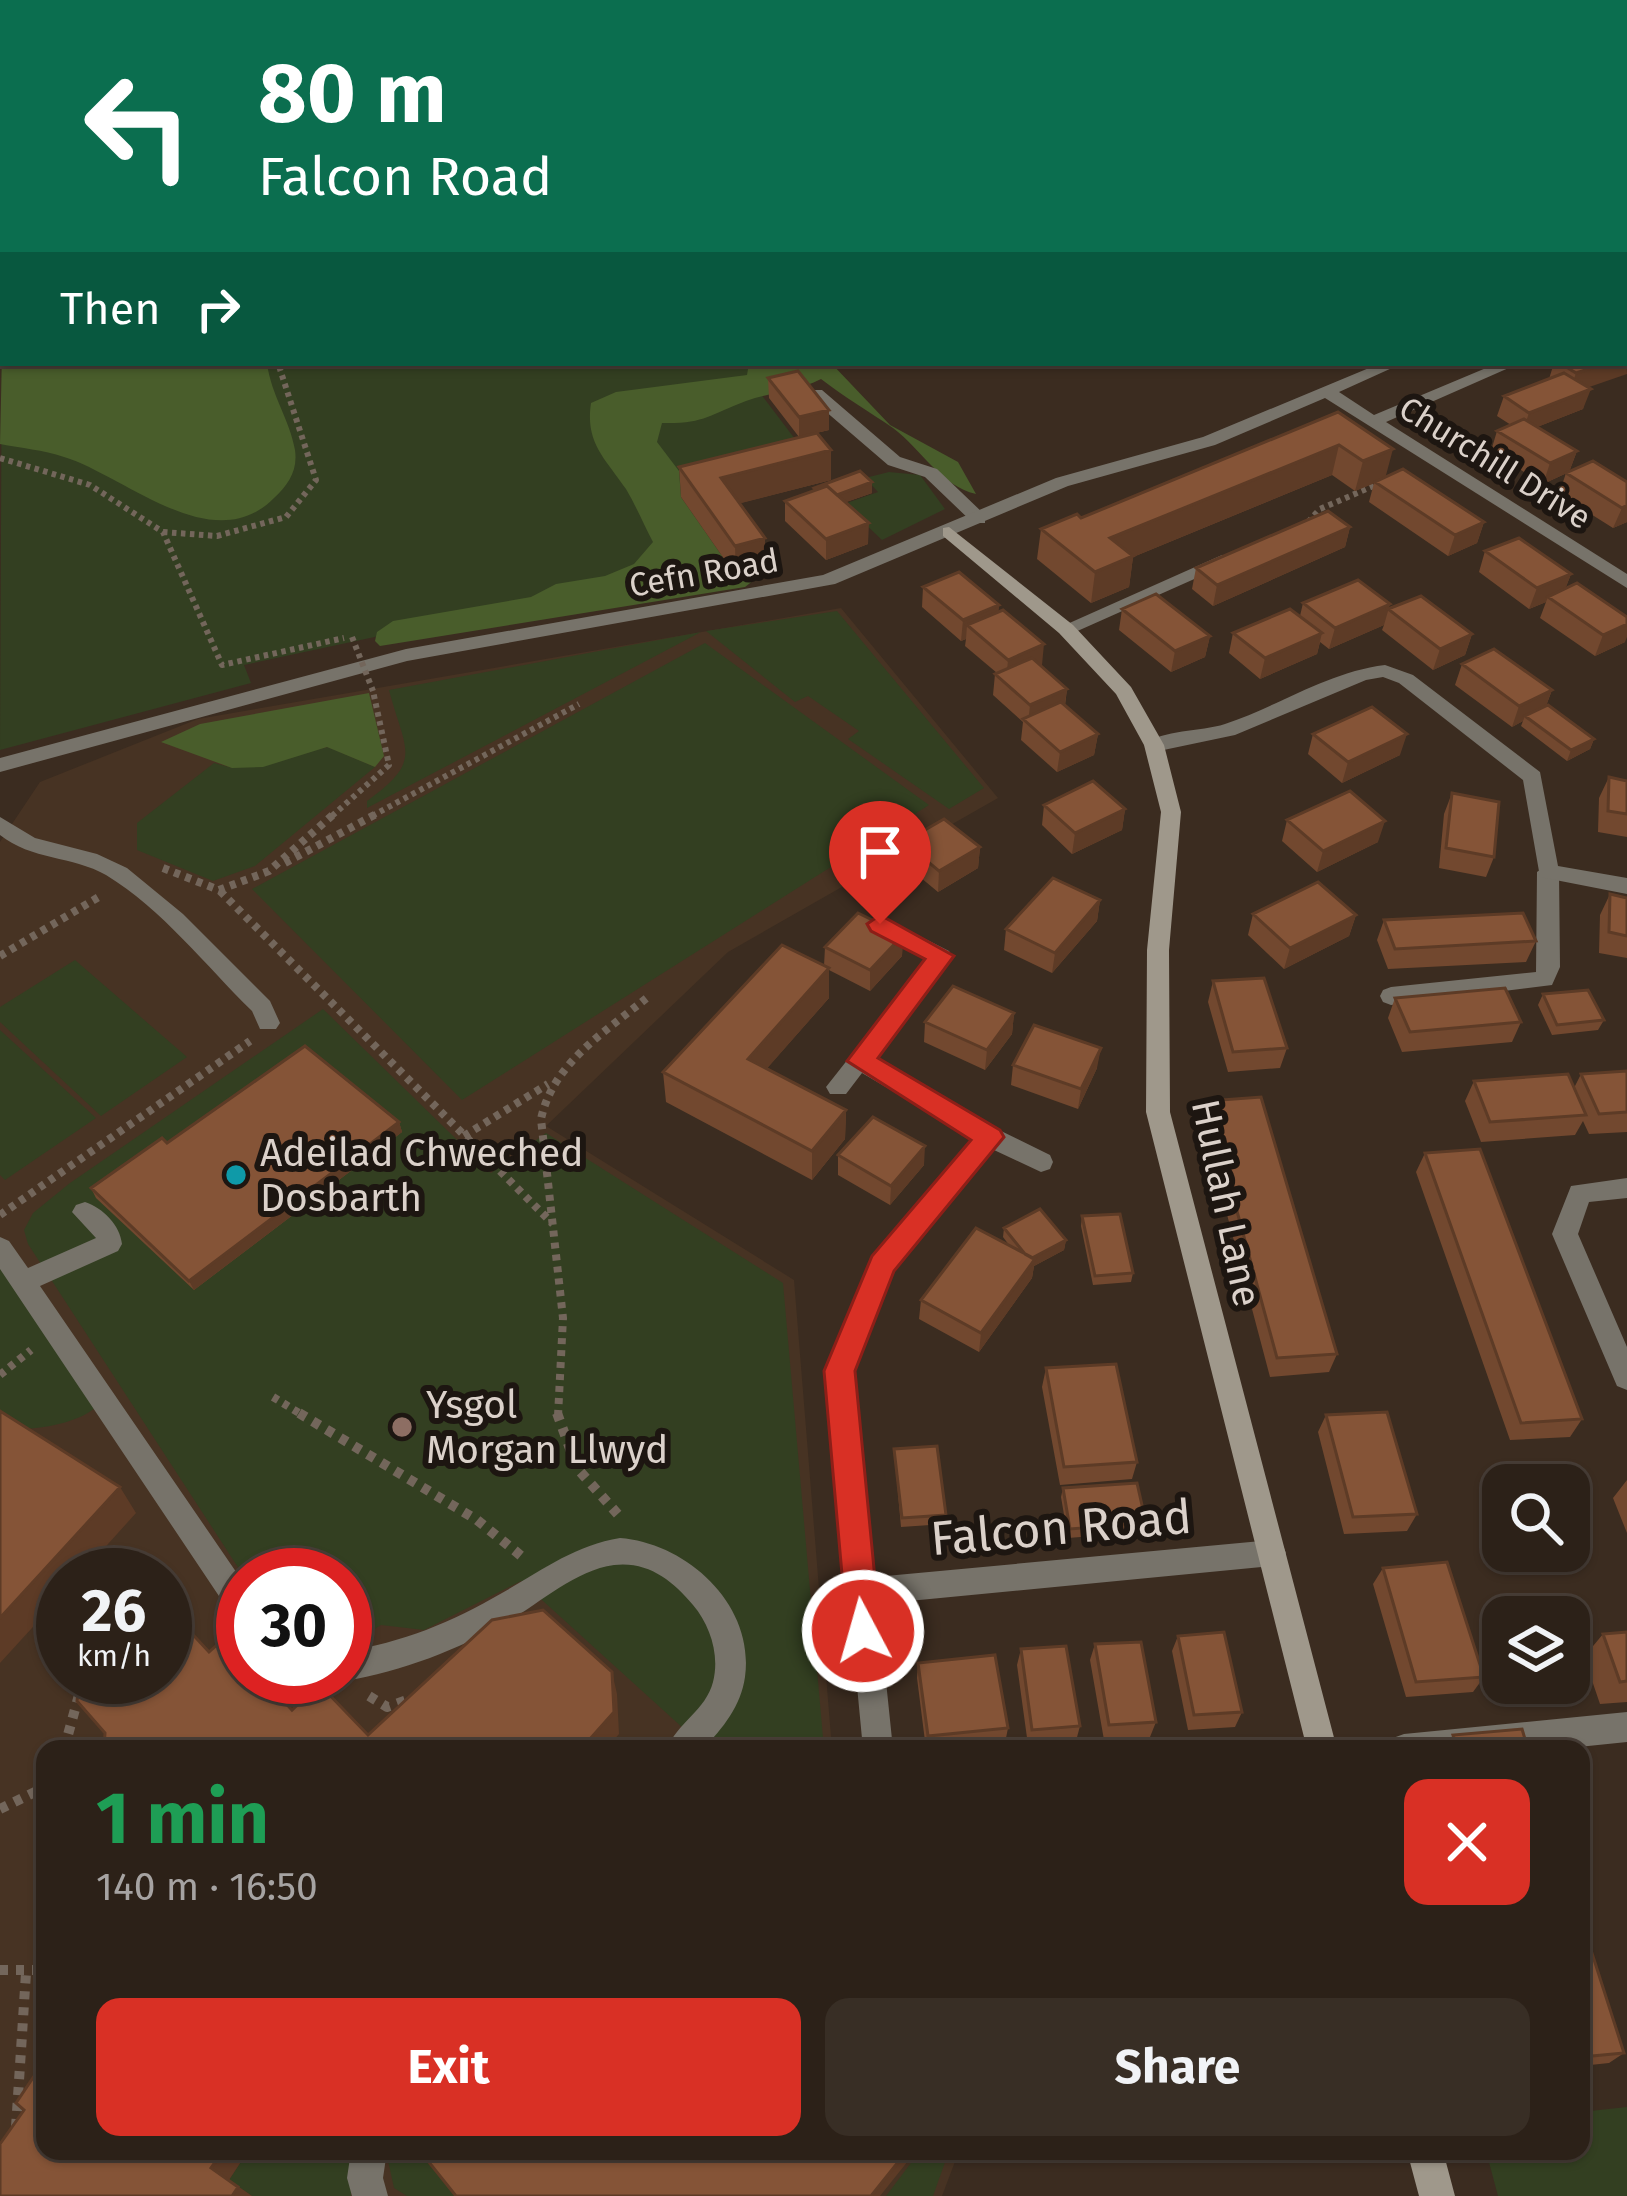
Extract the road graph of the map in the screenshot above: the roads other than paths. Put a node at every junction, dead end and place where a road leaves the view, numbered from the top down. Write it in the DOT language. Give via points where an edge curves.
graph roads {
  1 [pos="1389,366"];
  2 [pos="1506,366"];
  3 [pos="816,394"];
  4 [pos="1330,394"];
  5 [pos="1373,421"];
  6 [pos="979,519"];
  7 [pos="949,532"];
  8 [pos="1241,552"];
  9 [pos="1627,582"];
  10 [pos="1066,629"];
  11 [pos="1154,745"];
  12 [pos="0,765"];
  13 [pos="0,824"];
  14 [pos="1548,872"];
  15 [pos="1627,886"];
  16 [pos="880,924"];
  17 [pos="1391,996"];
  18 [pos="268,1023"];
  19 [pos="860,1061"];
  20 [pos="838,1087"];
  21 [pos="990,1137"];
  22 [pos="1041,1162"];
  23 [pos="1627,1188"];
  24 [pos="86,1212"];
  25 [pos="0,1248"];
  26 [pos="23,1282"];
  27 [pos="1627,1378"];
  28 [pos="1272,1553"];
  29 [pos="216,1567"];
  30 [pos="858,1592"];
  31 [pos="372,1660"];
  32 [pos="1627,1727"];
  33 [pos="690,1740"];
  34 [pos="877,1740"];
  35 [pos="1320,1740"];
  36 [pos="1495,1740"];
  37 [pos="368,2160"];
  38 [pos="1427,2160"];
  39 [pos="370,2196"];
  40 [pos="1437,2196"];
  1 -- 4 [label="street, Cefn Road"];
  2 -- 5 [label="street"];
  3 -- 6 [label="street" via="894,460 931,473"];
  4 -- 5 [label="street, Churchill Drive"];
  4 -- 6 [label="street, Cefn Road" via="1208,441 1062,482"];
  5 -- 9 [label="street, Churchill Drive"];
  6 -- 7 [label="street, Cefn Road"];
  7 -- 10 [label="street, Hullah Lane"];
  7 -- 12 [label="street, Cefn Road" via="828,580 406,655"];
  8 -- 10 [label="street"];
  10 -- 11 [label="street, Hullah Lane" via="1124,691"];
  11 -- 14 [label="street" via="1228,730 1385,671 1533,777"];
  11 -- 28 [label="street, Hullah Lane" via="1171,812 1158,950 1158,1112"];
  13 -- 18 [label="street" via="15,841 90,858 127,880 262,1007"];
  14 -- 15 [label="street"];
  14 -- 17 [label="street" via="1544,979"];
  16 -- 19 [label="street" via="941,956"];
  19 -- 20 [label="street"];
  19 -- 21 [label="street"];
  21 -- 22 [label="street"];
  21 -- 30 [label="street" via="882,1265 840,1371"];
  23 -- 27 [label="street" via="1580,1193 1565,1234"];
  24 -- 26 [label="street" via="109,1244"];
  25 -- 26 [label="street"];
  26 -- 29 [label="street"];
  28 -- 30 [label="street, Falcon Road"];
  28 -- 35 [label="street, Hullah Lane"];
  30 -- 34 [label="street"];
  31 -- 33 [label="street" via="417,1651 584,1559 623,1550 660,1558 713,1604 730,1650 724,1699"];
  32 -- 36 [label="street"];
  37 -- 39 [label="street"];
  38 -- 40 [label="street"];
}
